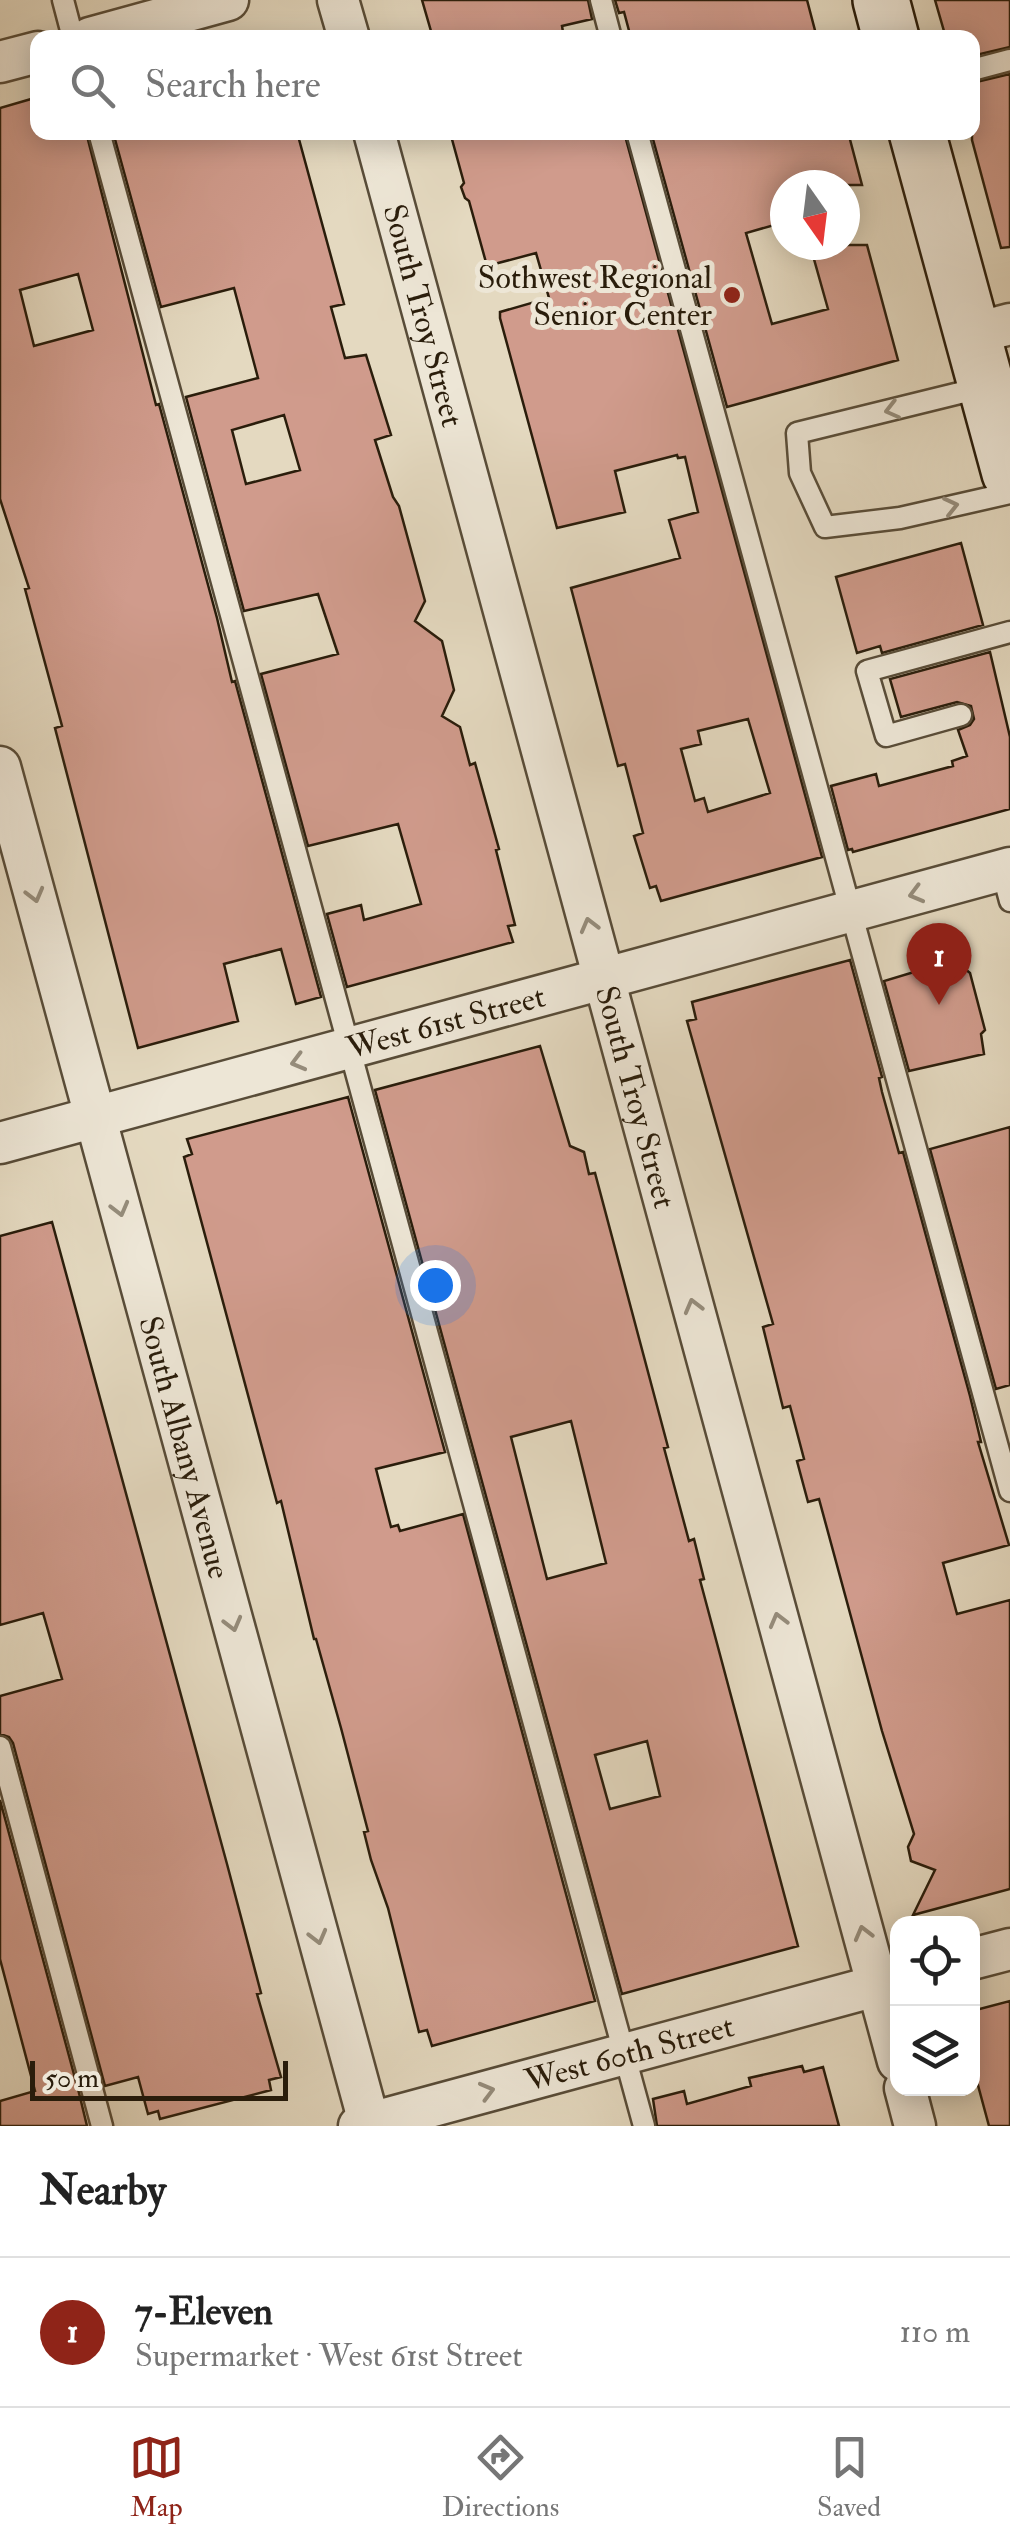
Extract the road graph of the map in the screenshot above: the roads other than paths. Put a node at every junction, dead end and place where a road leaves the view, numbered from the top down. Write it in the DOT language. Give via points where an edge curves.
graph roads {
  1 [pos="63,0"];
  2 [pos="228,0"];
  3 [pos="338,0"];
  4 [pos="601,0"];
  5 [pos="881,0"];
  6 [pos="71,30"];
  7 [pos="119,30"];
  8 [pos="346,30"];
  9 [pos="609,30"];
  10 [pos="889,30"];
  11 [pos="30,54"];
  12 [pos="1010,60"];
  13 [pos="0,62"];
  14 [pos="980,68"];
  15 [pos="101,140"];
  16 [pos="376,140"];
  17 [pos="640,140"];
  18 [pos="920,140"];
  19 [pos="991,329"];
  20 [pos="986,386"];
  21 [pos="1010,473"];
  22 [pos="1010,492"];
  23 [pos="1010,632"];
  24 [pos="961,715"];
  25 [pos="0,767"];
  26 [pos="1007,880"];
  27 [pos="851,912"];
  28 [pos="604,979"];
  29 [pos="350,1048"];
  30 [pos="95,1117"];
  31 [pos="0,1143"];
  32 [pos="1010,1490"];
  33 [pos="0,1747"];
  34 [pos="1010,1949"];
  35 [pos="980,1958"];
  36 [pos="887,1982"];
  37 [pos="624,2054"];
  38 [pos="907,2096"];
  39 [pos="366,2125"];
  40 [pos="102,2126"];
  41 [pos="644,2126"];
  42 [pos="915,2126"];
  1 -- 6 [label="lane"];
  2 -- 7 [label="street"];
  3 -- 8 [label="street"];
  4 -- 9 [label="lane"];
  5 -- 10 [label="main road"];
  11 -- 13 [label="street"];
  12 -- 14 [label="lane"];
  15 -- 29 [label="lane"];
  28 -- 16 [label="street, South Troy Street, one-way"];
  17 -- 27 [label="lane"];
  18 -- 19 [label="main road"];
  19 -- 20 [label="main road"];
  20 -- 21 [label="main road"];
  20 -- 22 [label="lane, one-way" via="797,434 800,474 825,527 900,518"];
  23 -- 24 [label="lane" via="868,671 886,736"];
  25 -- 30 [label="street, South Albany Avenue, one-way"];
  26 -- 27 [label="street, West 61st Street, one-way"];
  27 -- 28 [label="street, West 61st Street"];
  27 -- 32 [label="lane"];
  28 -- 29 [label="street, West 61st Street"];
  36 -- 28 [label="street, South Troy Street, one-way"];
  29 -- 30 [label="street, West 61st Street, one-way"];
  29 -- 37 [label="lane"];
  30 -- 31 [label="street, West 61st Street"];
  30 -- 39 [label="street, South Albany Avenue, one-way"];
  33 -- 40 [label="lane"];
  34 -- 35 [label="street"];
  36 -- 37 [label="street, West 60th Street"];
  39 -- 37 [label="street, West 60th Street, one-way"];
  37 -- 41 [label="lane"];
  38 -- 42 [label="street"];
}
